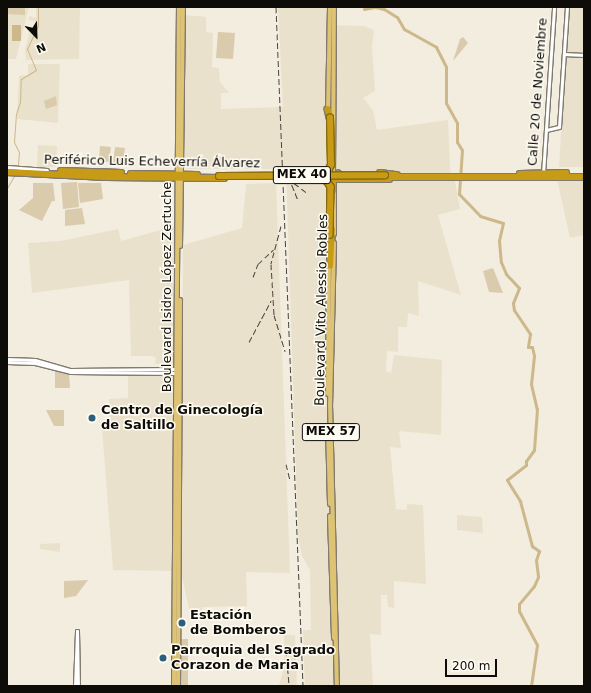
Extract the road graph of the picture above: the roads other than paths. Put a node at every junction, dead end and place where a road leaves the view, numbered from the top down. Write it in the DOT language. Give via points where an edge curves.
graph roads {
  1 [pos="179,7"];
  2 [pos="183,7"];
  3 [pos="330,7"];
  4 [pos="334,7"];
  5 [pos="554,7"];
  6 [pos="567,7"];
  7 [pos="330,21"];
  8 [pos="334,34"];
  9 [pos="329,35"];
  10 [pos="329,51"];
  11 [pos="335,51"];
  12 [pos="564,54"];
  13 [pos="584,56"];
  14 [pos="328,109"];
  15 [pos="546,130"];
  16 [pos="327,170"];
  17 [pos="7,171"];
  18 [pos="58,171"];
  19 [pos="48,172"];
  20 [pos="584,173"];
  21 [pos="120,174"];
  22 [pos="397,175"];
  23 [pos="76,176"];
  24 [pos="340,176"];
  25 [pos="385,176"];
  26 [pos="455,176"];
  27 [pos="543,176"];
  28 [pos="106,177"];
  29 [pos="179,177"];
  30 [pos="584,177"];
  31 [pos="333,178"];
  32 [pos="403,178"];
  33 [pos="330,268"];
  34 [pos="329,356"];
  35 [pos="7,361"];
  36 [pos="179,371"];
  37 [pos="177,524"];
  38 [pos="76,686"];
  39 [pos="174,686"];
  40 [pos="178,686"];
  41 [pos="336,686"];
  1 -- 29 [label="main road, Boulevard Isidro López Zertuche"];
  2 -- 29 [label="main road, Boulevard Isidro López Zertuche"];
  3 -- 7 [label="main road, Boulevard Vito Alessio Robles"];
  4 -- 8 [label="main road, Boulevard Vito Alessio Robles"];
  5 -- 15 [label="street, Calle 20 de Noviembre"];
  6 -- 12 [label="street"];
  7 -- 8 [label="main road"];
  7 -- 9 [label="main road, Boulevard Vito Alessio Robles"];
  8 -- 11 [label="main road, Boulevard Vito Alessio Robles"];
  9 -- 10 [label="main road, Boulevard Vito Alessio Robles"];
  9 -- 11 [label="main road" via="332,36"];
  10 -- 11 [label="main road"];
  10 -- 14 [label="main road, Boulevard Vito Alessio Robles"];
  11 -- 16 [label="main road, Boulevard Vito Alessio Robles"];
  12 -- 13 [label="street"];
  12 -- 15 [label="street" via="558,129"];
  14 -- 16 [label="main road, Boulevard Vito Alessio Robles"];
  14 -- 16 [label="highway, bridge" via="331,166 326,173"];
  15 -- 27 [label="street, Calle 20 de Noviembre"];
  16 -- 24 [label="highway"];
  16 -- 25 [label="highway, Periférico Luis Echeverría Álvarez / MEX 40, bridge"];
  16 -- 29 [label="highway, Periférico Luis Echeverría Álvarez / MEX 40, bridge"];
  16 -- 31 [label="highway"];
  16 -- 33 [label="main road, Boulevard Vito Alessio Robles / MEX 57"];
  16 -- 33 [label="highway, bridge" via="331,187"];
  17 -- 19 [label="highway, Periférico Luis Echeverría Álvarez / MEX 40"];
  18 -- 19 [label="highway, Periférico Luis Echeverría Álvarez / MEX 40"];
  18 -- 21 [label="highway, Periférico Luis Echeverría Álvarez / MEX 40"];
  18 -- 23 [label="highway"];
  19 -- 23 [label="highway, Periférico Luis Echeverría Álvarez / MEX 40"];
  20 -- 27 [label="highway, Periférico Luis Echeverría Álvarez / MEX 40"];
  21 -- 28 [label="highway"];
  21 -- 29 [label="highway, Periférico Luis Echeverría Álvarez / MEX 40"];
  22 -- 24 [label="highway"];
  22 -- 25 [label="highway, Periférico Luis Echeverría Álvarez / MEX 40"];
  22 -- 26 [label="highway, Periférico Luis Echeverría Álvarez / MEX 40"];
  23 -- 28 [label="highway, Periférico Luis Echeverría Álvarez / MEX 40"];
  24 -- 31 [label="highway"];
  24 -- 32 [label="highway"];
  25 -- 32 [label="highway, Periférico Luis Echeverría Álvarez / MEX 40"];
  26 -- 27 [label="highway, Periférico Luis Echeverría Álvarez / MEX 40"];
  26 -- 32 [label="highway, Periférico Luis Echeverría Álvarez / MEX 40"];
  27 -- 30 [label="highway, Periférico Luis Echeverría Álvarez / MEX 40"];
  28 -- 29 [label="highway, Periférico Luis Echeverría Álvarez / MEX 40"];
  29 -- 36 [label="main road, Boulevard Isidro López Zertuche"];
  31 -- 33 [label="highway"];
  31 -- 34 [label="main road, Boulevard Vito Alessio Robles / MEX 57"];
  33 -- 34 [label="main road, Boulevard Vito Alessio Robles / MEX 57"];
  34 -- 41 [label="main road, Boulevard Vito Alessio Robles / MEX 57"];
  35 -- 36 [label="street" via="35,360 70,370"];
  36 -- 37 [label="main road, Boulevard Isidro López Zertuche"];
  37 -- 39 [label="main road, Boulevard Isidro López Zertuche"];
  37 -- 40 [label="main road, Boulevard Isidro López Zertuche"];
  38 -- 38 [label="street" via="77,631"];
}
